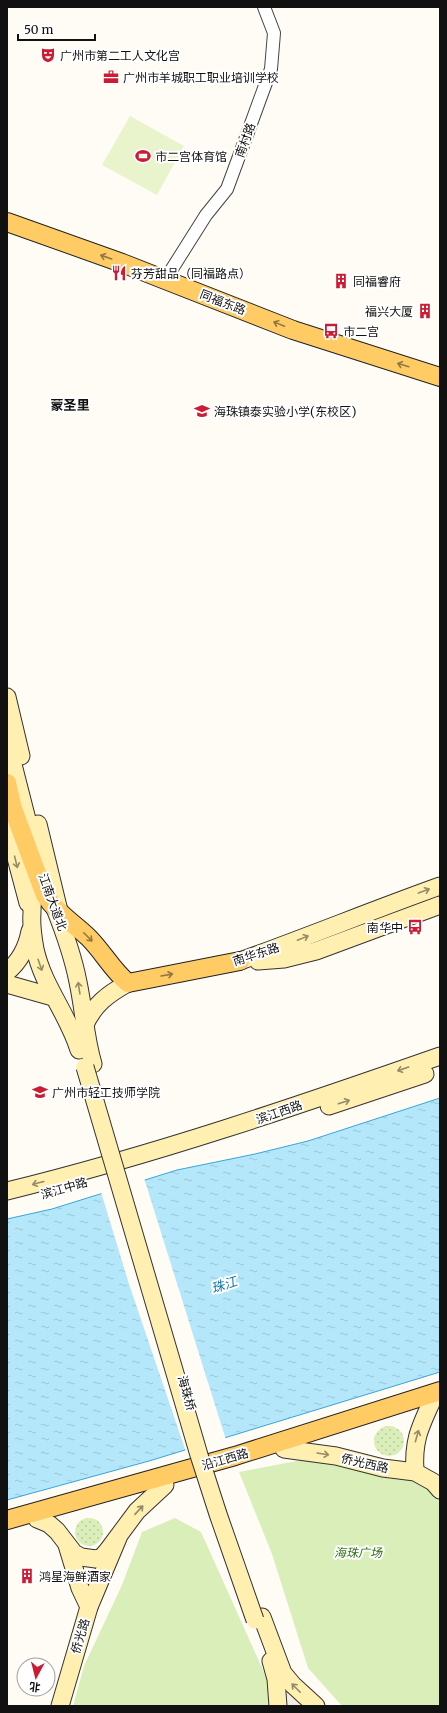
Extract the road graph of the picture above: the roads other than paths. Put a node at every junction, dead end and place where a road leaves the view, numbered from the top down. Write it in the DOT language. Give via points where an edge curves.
graph roads {
  1 [pos="264,7"];
  2 [pos="7,222"];
  3 [pos="165,280"];
  4 [pos="440,377"];
  5 [pos="7,696"];
  6 [pos="7,741"];
  7 [pos="7,783"];
  8 [pos="10,817"];
  9 [pos="440,886"];
  10 [pos="440,905"];
  11 [pos="32,913"];
  12 [pos="58,914"];
  13 [pos="240,961"];
  14 [pos="7,972"];
  15 [pos="128,982"];
  16 [pos="7,984"];
  17 [pos="53,997"];
  18 [pos="84,1027"];
  19 [pos="440,1056"];
  20 [pos="89,1066"];
  21 [pos="440,1068"];
  22 [pos="118,1166"];
  23 [pos="7,1191"];
  24 [pos="7,1203"];
  25 [pos="437,1398"];
  26 [pos="284,1449"];
  27 [pos="416,1472"];
  28 [pos="165,1485"];
  29 [pos="440,1490"];
  30 [pos="37,1519"];
  31 [pos="7,1520"];
  32 [pos="7,1527"];
  33 [pos="118,1538"];
  34 [pos="66,1544"];
  35 [pos="89,1607"];
  36 [pos="259,1618"];
  37 [pos="60,1706"];
  38 [pos="278,1706"];
  39 [pos="316,1706"];
  1 -- 3 [label="street, 南村路" via="274,34 271,70 227,189 206,215"];
  3 -- 2 [label="main road, 同福东路, one-way"];
  4 -- 3 [label="main road, 同福东路, one-way" via="293,330"];
  5 -- 12 [label="main road"];
  6 -- 12 [label="main road, 江南大道北" via="33,844 48,892"];
  7 -- 8 [label="main road, 江南大道北"];
  8 -- 11 [label="main road, 江南大道北, one-way" via="32,874"];
  8 -- 12 [label="main road" via="42,889"];
  13 -- 9 [label="main road, 南华东路, one-way"];
  10 -- 13 [label="main road" via="316,951 284,959"];
  11 -- 14 [label="main road" via="27,945 17,963"];
  11 -- 17 [label="main road, 江南大道北, one-way" via="35,949"];
  12 -- 15 [label="main road, one-way" via="88,937"];
  18 -- 12 [label="main road, 江南大道北, one-way" via="79,984"];
  15 -- 13 [label="main road, 南华东路, one-way"];
  15 -- 18 [label="main road, 南华东路" via="100,1001"];
  16 -- 17 [label="main road"];
  17 -- 20 [label="main road, 江南大道北" via="73,1030"];
  18 -- 20 [label="main road, 江南大道北"];
  19 -- 22 [label="main road, 滨江西路, one-way"];
  20 -- 36 [label="main road, 海珠桥, bridge" via="199,1456 218,1514"];
  22 -- 21 [label="main road, 滨江西路, one-way" via="215,1144"];
  22 -- 23 [label="main road, 滨江中路, one-way"];
  22 -- 24 [label="main road, 滨江中路" via="70,1187"];
  25 -- 26 [label="main road, 沿江西路"];
  27 -- 25 [label="main road, one-way" via="416,1440"];
  25 -- 31 [label="main road, 沿江西路"];
  26 -- 27 [label="main road, 侨光西路, one-way" via="336,1456 383,1468"];
  26 -- 28 [label="main road, 沿江西路"];
  27 -- 29 [label="main road, 侨光西路" via="433,1482"];
  28 -- 30 [label="main road, 沿江西路"];
  33 -- 28 [label="main road, one-way" via="137,1511"];
  30 -- 32 [label="main road, 沿江西路"];
  30 -- 34 [label="main road" via="49,1524"];
  33 -- 34 [label="main road" via="96,1559 81,1558"];
  33 -- 35 [label="main road"];
  34 -- 35 [label="main road, 侨光路"];
  35 -- 37 [label="main road, 侨光路"];
  36 -- 38 [label="main road, 海珠桥" via="276,1679"];
  39 -- 36 [label="main road, 海珠桥, one-way" via="283,1673"];
}
